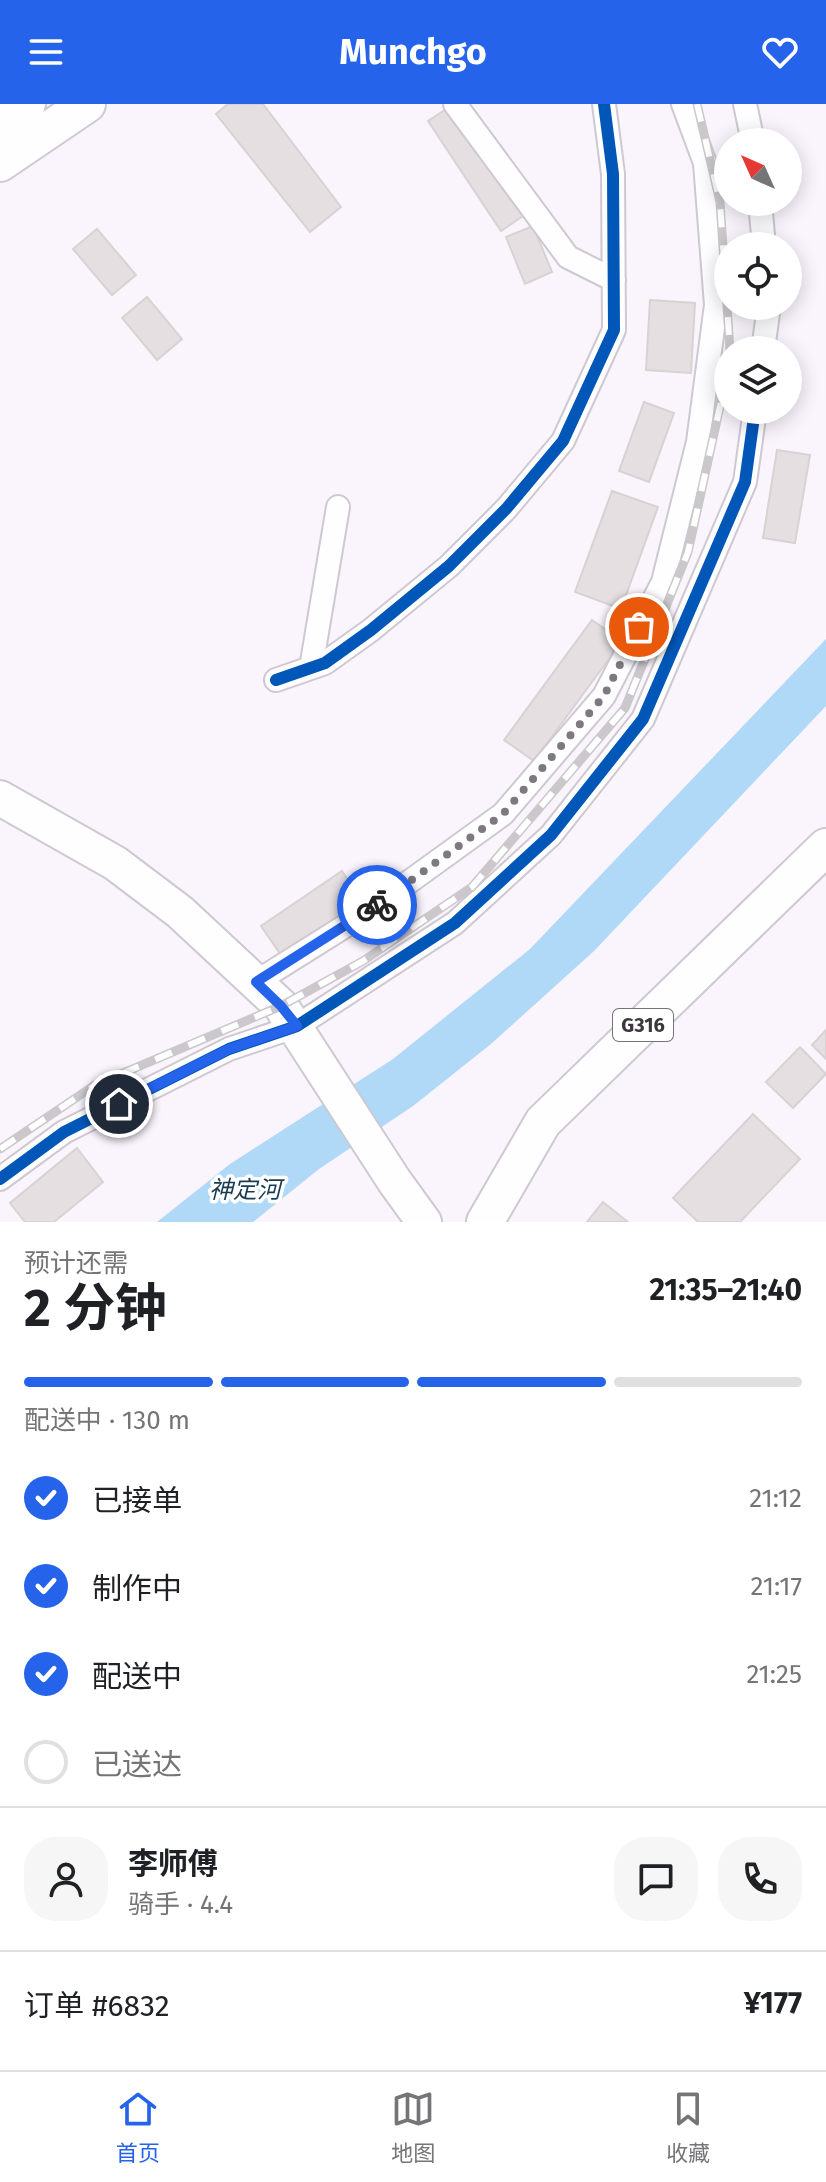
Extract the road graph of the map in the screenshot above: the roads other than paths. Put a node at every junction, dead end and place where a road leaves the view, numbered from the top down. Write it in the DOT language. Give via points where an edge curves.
graph roads {
  1 [pos="27,104"];
  2 [pos="87,104"];
  3 [pos="455,104"];
  4 [pos="604,104"];
  5 [pos="683,104"];
  6 [pos="745,104"];
  7 [pos="0,123"];
  8 [pos="750,128"];
  9 [pos="0,163"];
  10 [pos="614,280"];
  11 [pos="753,424"];
  12 [pos="338,507"];
  13 [pos="311,668"];
  14 [pos="276,680"];
  15 [pos="0,798"];
  16 [pos="826,847"];
  17 [pos="826,879"];
  18 [pos="256,982"];
  19 [pos="297,1026"];
  20 [pos="0,1179"];
  21 [pos="424,1222"];
  22 [pos="485,1222"];
  23 [pos="509,1222"];
  1 -- 7 [label="highway"];
  2 -- 9 [label="highway"];
  3 -- 10 [label="street" via="568,257"];
  4 -- 10 [label="street" via="613,174"];
  5 -- 18 [label="street" via="705,163 716,305 698,442 663,582 604,696 503,814 366,913"];
  6 -- 8 [label="street"];
  10 -- 13 [label="street" via="614,330 563,441 449,566 371,630"];
  11 -- 19 [label="street" via="745,482 643,719 551,835 455,923"];
  12 -- 13 [label="street"];
  13 -- 14 [label="street"];
  15 -- 18 [label="main road" via="115,863 180,912"];
  16 -- 22 [label="highway, G316" via="543,1122"];
  17 -- 23 [label="highway, G316" via="559,1138"];
  18 -- 19 [label="main road"];
  19 -- 20 [label="street" via="229,1049 64,1132"];
  19 -- 21 [label="main road"];
}
